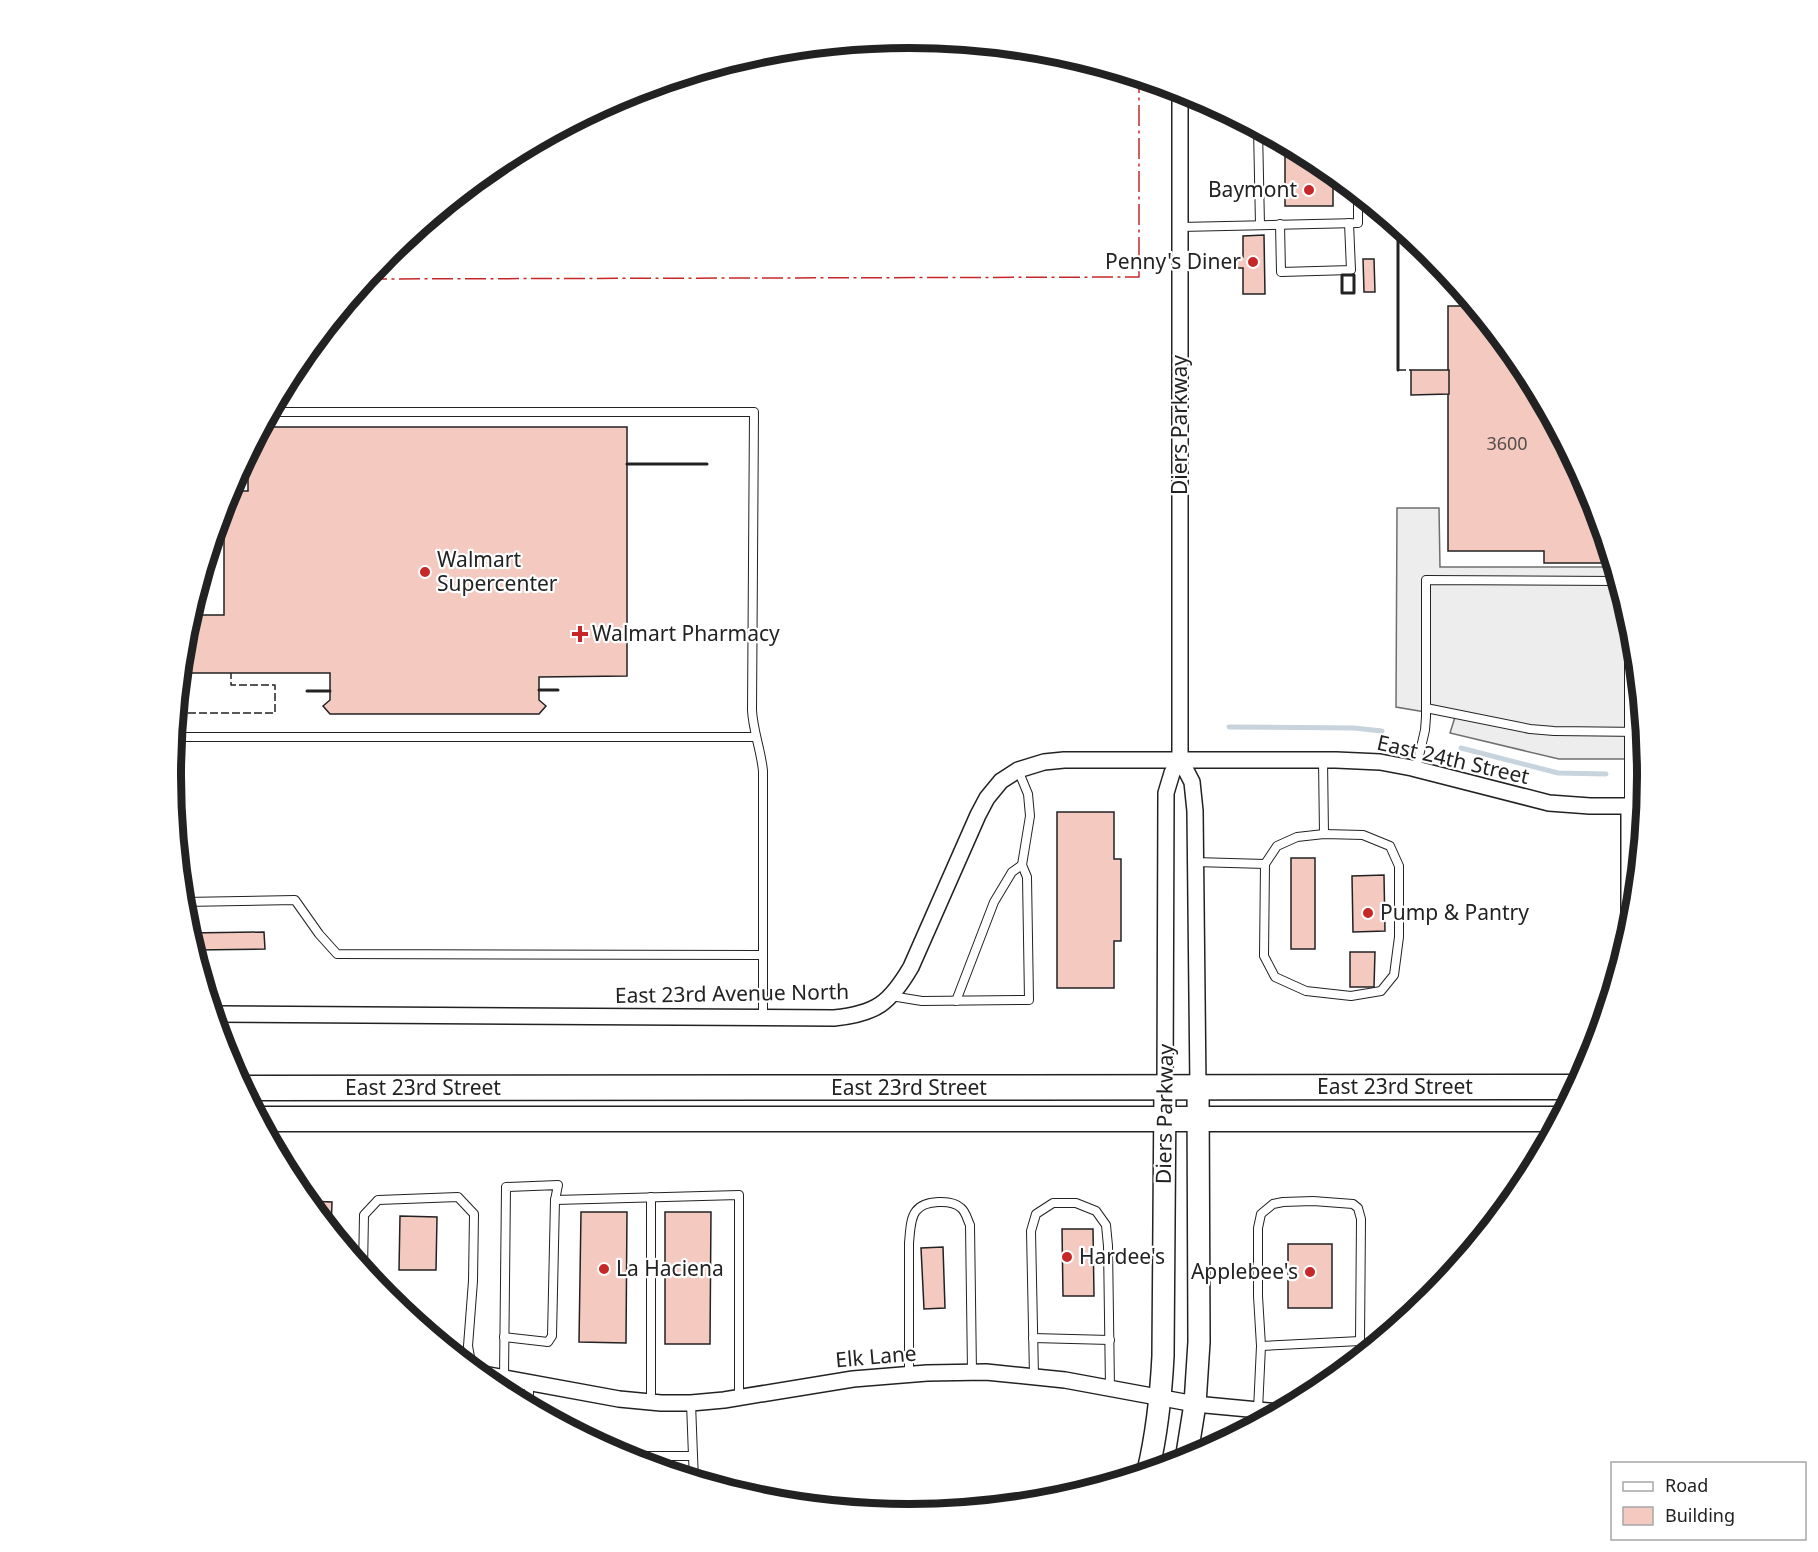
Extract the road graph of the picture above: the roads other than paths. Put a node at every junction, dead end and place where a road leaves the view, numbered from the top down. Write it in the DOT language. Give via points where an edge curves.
graph roads {
  1 [pos="1180,100"];
  2 [pos="1257,137"];
  3 [pos="1358,203"];
  4 [pos="1349,223"];
  5 [pos="1280,224"];
  6 [pos="1260,225"];
  7 [pos="1180,227"];
  8 [pos="279,412"];
  9 [pos="1610,581"];
  10 [pos="1629,669"];
  11 [pos="1426,708"];
  12 [pos="1629,732"];
  13 [pos="1635,732"];
  14 [pos="183,737"];
  15 [pos="755,737"];
  16 [pos="1180,759"];
  17 [pos="1323,760"];
  18 [pos="1416,769"];
  19 [pos="1018,770"];
  20 [pos="1636,798"];
  21 [pos="1636,806"];
  22 [pos="1324,834"];
  23 [pos="1195,862"];
  24 [pos="1266,864"];
  25 [pos="1022,865"];
  26 [pos="192,902"];
  27 [pos="762,955"];
  28 [pos="891,996"];
  29 [pos="956,1001"];
  30 [pos="221,1014"];
  31 [pos="762,1017"];
  32 [pos="1567,1087"];
  33 [pos="251,1088"];
  34 [pos="1166,1088"];
  35 [pos="1198,1088"];
  36 [pos="268,1119"];
  37 [pos="1164,1119"];
  38 [pos="1199,1119"];
  39 [pos="1550,1119"];
  40 [pos="651,1197"];
  41 [pos="555,1200"];
  42 [pos="363,1257"];
  43 [pos="504,1337"];
  44 [pos="1033,1338"];
  45 [pos="1110,1340"];
  46 [pos="1360,1341"];
  47 [pos="1261,1346"];
  48 [pos="1361,1347"];
  49 [pos="470,1357"];
  50 [pos="972,1372"];
  51 [pos="909,1374"];
  52 [pos="498,1376"];
  53 [pos="1034,1376"];
  54 [pos="504,1377"];
  55 [pos="529,1382"];
  56 [pos="1110,1388"];
  57 [pos="528,1396"];
  58 [pos="739,1397"];
  59 [pos="1161,1397"];
  60 [pos="651,1402"];
  61 [pos="691,1404"];
  62 [pos="1194,1404"];
  63 [pos="1258,1410"];
  64 [pos="1265,1411"];
  65 [pos="1188,1449"];
  66 [pos="650,1456"];
  67 [pos="693,1456"];
  68 [pos="1150,1462"];
  69 [pos="694,1471"];
  1 -- 7 [label="street, Diers Parkway"];
  2 -- 6 [label="lane"];
  3 -- 4 [label="lane" via="1358,223"];
  4 -- 5 [label="lane"];
  4 -- 5 [label="lane" via="1351,270 1281,272"];
  5 -- 6 [label="lane"];
  6 -- 7 [label="lane"];
  7 -- 16 [label="street, Diers Parkway"];
  8 -- 15 [label="lane" via="754,412"];
  9 -- 11 [label="lane" via="1426,580"];
  10 -- 12 [label="lane"];
  11 -- 12 [label="lane" via="1530,729"];
  11 -- 18 [label="lane"];
  12 -- 13 [label="lane"];
  12 -- 20 [label="lane"];
  14 -- 15 [label="lane"];
  15 -- 27 [label="lane" via="763,771"];
  16 -- 17 [label="street, East 24th Street"];
  16 -- 19 [label="street, East 23rd Avenue North" via="1064,760"];
  16 -- 23 [label="street, Diers Parkway" via="1193,790"];
  16 -- 34 [label="street, Diers Parkway" via="1167,785"];
  17 -- 18 [label="street, East 24th Street" via="1380,762"];
  17 -- 22 [label="lane"];
  18 -- 21 [label="street, East 24th Street" via="1549,803"];
  19 -- 25 [label="lane" via="1028,794 1030,816"];
  19 -- 28 [label="street, East 23rd Avenue North" via="1001,781 987,798 911,967"];
  22 -- 24 [label="lane" via="1297,837 1277,846"];
  22 -- 24 [label="lane" via="1364,835 1390,846 1399,866 1399,937 1394,975 1381,991 1351,996 1306,991 1275,977 1264,956"];
  23 -- 24 [label="lane"];
  23 -- 35 [label="street, Diers Parkway"];
  25 -- 29 [label="lane" via="1012,872 994,902"];
  25 -- 29 [label="lane" via="1027,877 1029,1000"];
  26 -- 27 [label="lane" via="295,900 337,954"];
  27 -- 31 [label="lane"];
  28 -- 29 [label="lane"];
  28 -- 31 [label="street, East 23rd Avenue North" via="870,1011 848,1017"];
  30 -- 31 [label="street, East 23rd Avenue North"];
  32 -- 35 [label="main road, East 23rd Street"];
  33 -- 34 [label="main road, East 23rd Street"];
  34 -- 35 [label="main road, East 23rd Street"];
  34 -- 37 [label="main road, Diers Parkway"];
  35 -- 38 [label="main road, Diers Parkway"];
  36 -- 37 [label="main road, East 23rd Street"];
  37 -- 38 [label="main road, East 23rd Street"];
  37 -- 59 [label="main road, Diers Parkway"];
  38 -- 39 [label="main road, East 23rd Street"];
  38 -- 62 [label="main road, Diers Parkway" via="1199,1342"];
  40 -- 41 [label="lane"];
  40 -- 58 [label="lane" via="739,1195"];
  40 -- 60 [label="lane"];
  41 -- 43 [label="lane" via="552,1335 548,1342"];
  41 -- 43 [label="lane" via="558,1185 506,1187"];
  42 -- 49 [label="lane" via="364,1215 378,1200 458,1197 474,1214"];
  43 -- 54 [label="lane"];
  44 -- 45 [label="lane"];
  44 -- 45 [label="lane" via="1032,1231 1036,1214 1053,1203 1076,1203 1095,1211 1106,1225"];
  44 -- 53 [label="lane"];
  45 -- 56 [label="lane"];
  46 -- 47 [label="lane"];
  46 -- 47 [label="lane" via="1358,1208 1353,1204 1297,1201 1274,1204 1261,1214"];
  46 -- 48 [label="lane"];
  47 -- 63 [label="lane"];
  50 -- 51 [label="street, Elk Lane"];
  50 -- 51 [label="lane" via="970,1225 963,1209 956,1204 937,1203 915,1212 910,1233"];
  50 -- 53 [label="street, Elk Lane"];
  51 -- 58 [label="street, Elk Lane"];
  52 -- 54 [label="street, Elk Lane"];
  53 -- 56 [label="street, Elk Lane"];
  54 -- 55 [label="street, Elk Lane"];
  55 -- 57 [label="lane"];
  55 -- 60 [label="street, Elk Lane"];
  56 -- 59 [label="street, Elk Lane"];
  58 -- 61 [label="street, Elk Lane"];
  59 -- 62 [label="street, Elk Lane"];
  59 -- 68 [label="main road, Diers Parkway"];
  60 -- 61 [label="street, Elk Lane"];
  61 -- 67 [label="lane"];
  62 -- 63 [label="street, Elk Lane"];
  62 -- 65 [label="main road, Diers Parkway"];
  63 -- 64 [label="street, Elk Lane"];
  66 -- 67 [label="lane"];
  67 -- 69 [label="lane"];
}
